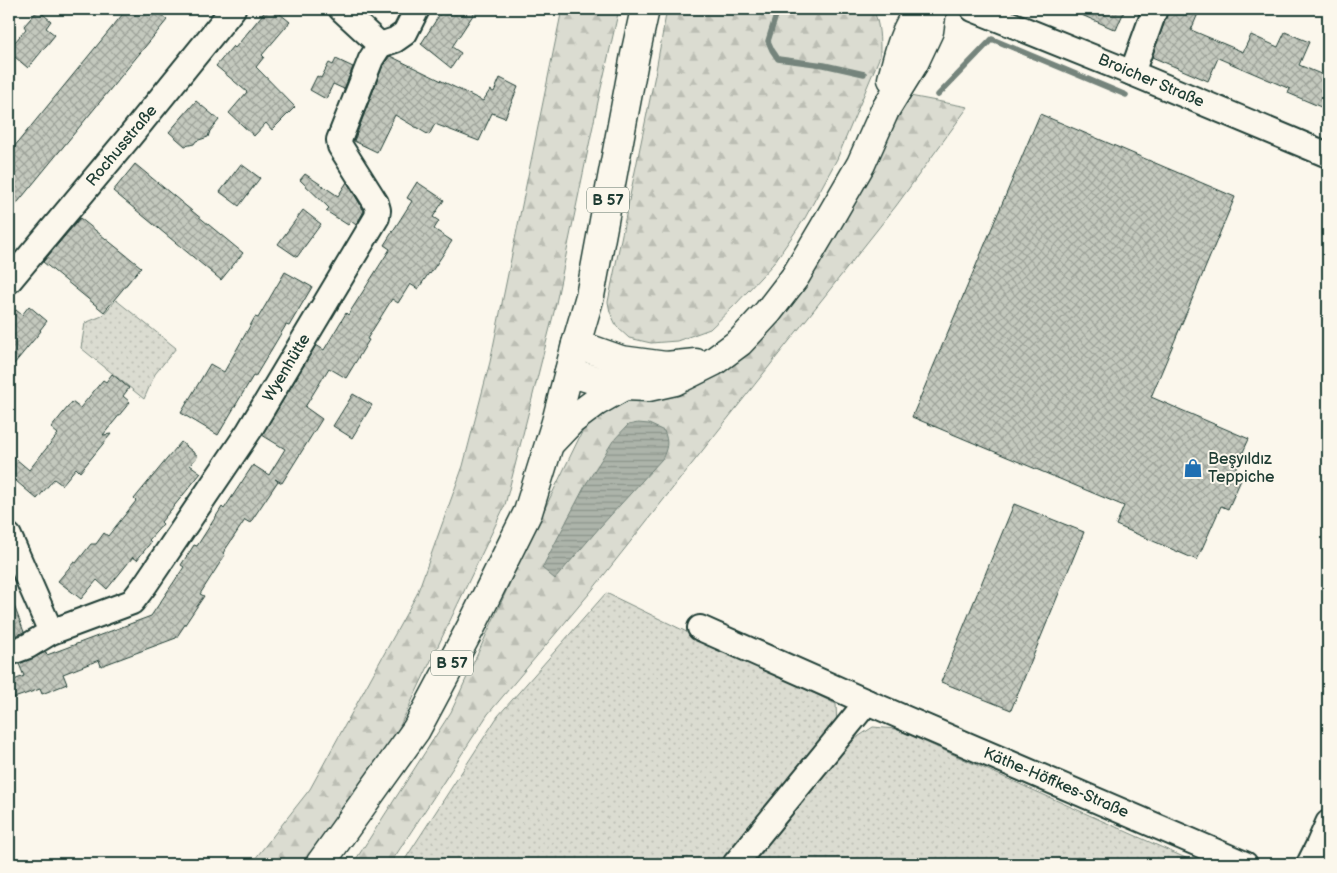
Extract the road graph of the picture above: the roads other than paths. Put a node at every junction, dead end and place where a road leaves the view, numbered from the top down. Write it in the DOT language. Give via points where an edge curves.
graph roads {
  1 [pos="233,9"];
  2 [pos="341,9"];
  3 [pos="416,9"];
  4 [pos="645,9"];
  5 [pos="896,9"];
  6 [pos="920,9"];
  7 [pos="932,9"];
  8 [pos="973,9"];
  9 [pos="1155,9"];
  10 [pos="904,39"];
  11 [pos="380,45"];
  12 [pos="1132,73"];
  13 [pos="885,110"];
  14 [pos="1328,155"];
  15 [pos="9,281"];
  16 [pos="576,344"];
  17 [pos="712,362"];
  18 [pos="569,372"];
  19 [pos="624,386"];
  20 [pos="550,444"];
  21 [pos="9,536"];
  22 [pos="700,628"];
  23 [pos="51,632"];
  24 [pos="9,653"];
  25 [pos="867,702"];
  26 [pos="1328,823"];
  27 [pos="320,864"];
  28 [pos="735,864"];
  29 [pos="1245,864"];
  30 [pos="1309,864"];
  1 -- 15 [label="street, Rochusstraße"];
  2 -- 11 [label="street"];
  3 -- 11 [label="street" via="405,33"];
  4 -- 16 [label="main road, B 57" via="590,296"];
  5 -- 10 [label="main road"];
  6 -- 10 [label="main road"];
  7 -- 13 [label="main road" via="929,31 914,64"];
  8 -- 12 [label="street, Broicher Straße"];
  9 -- 12 [label="street"];
  10 -- 13 [label="main road"];
  11 -- 23 [label="street, Wyenhütte" via="371,59 339,140 376,203 377,217 249,430 146,585 132,602"];
  12 -- 14 [label="street, Broicher Straße"];
  13 -- 17 [label="main road" via="861,164 795,277 740,342"];
  16 -- 17 [label="main road" via="621,360 666,366"];
  16 -- 18 [label="main road, B 57"];
  17 -- 19 [label="main road" via="676,381 648,387"];
  18 -- 19 [label="main road"];
  18 -- 20 [label="main road, B 57"];
  19 -- 20 [label="main road" via="572,420"];
  20 -- 27 [label="main road, B 57" via="528,512 416,730"];
  21 -- 23 [label="street"];
  22 -- 25 [label="street, Käthe-Höffkes-Straße"];
  23 -- 24 [label="street, Wyenhütte"];
  25 -- 28 [label="street"];
  25 -- 29 [label="street, Käthe-Höffkes-Straße"];
  26 -- 30 [label="street"];
}
